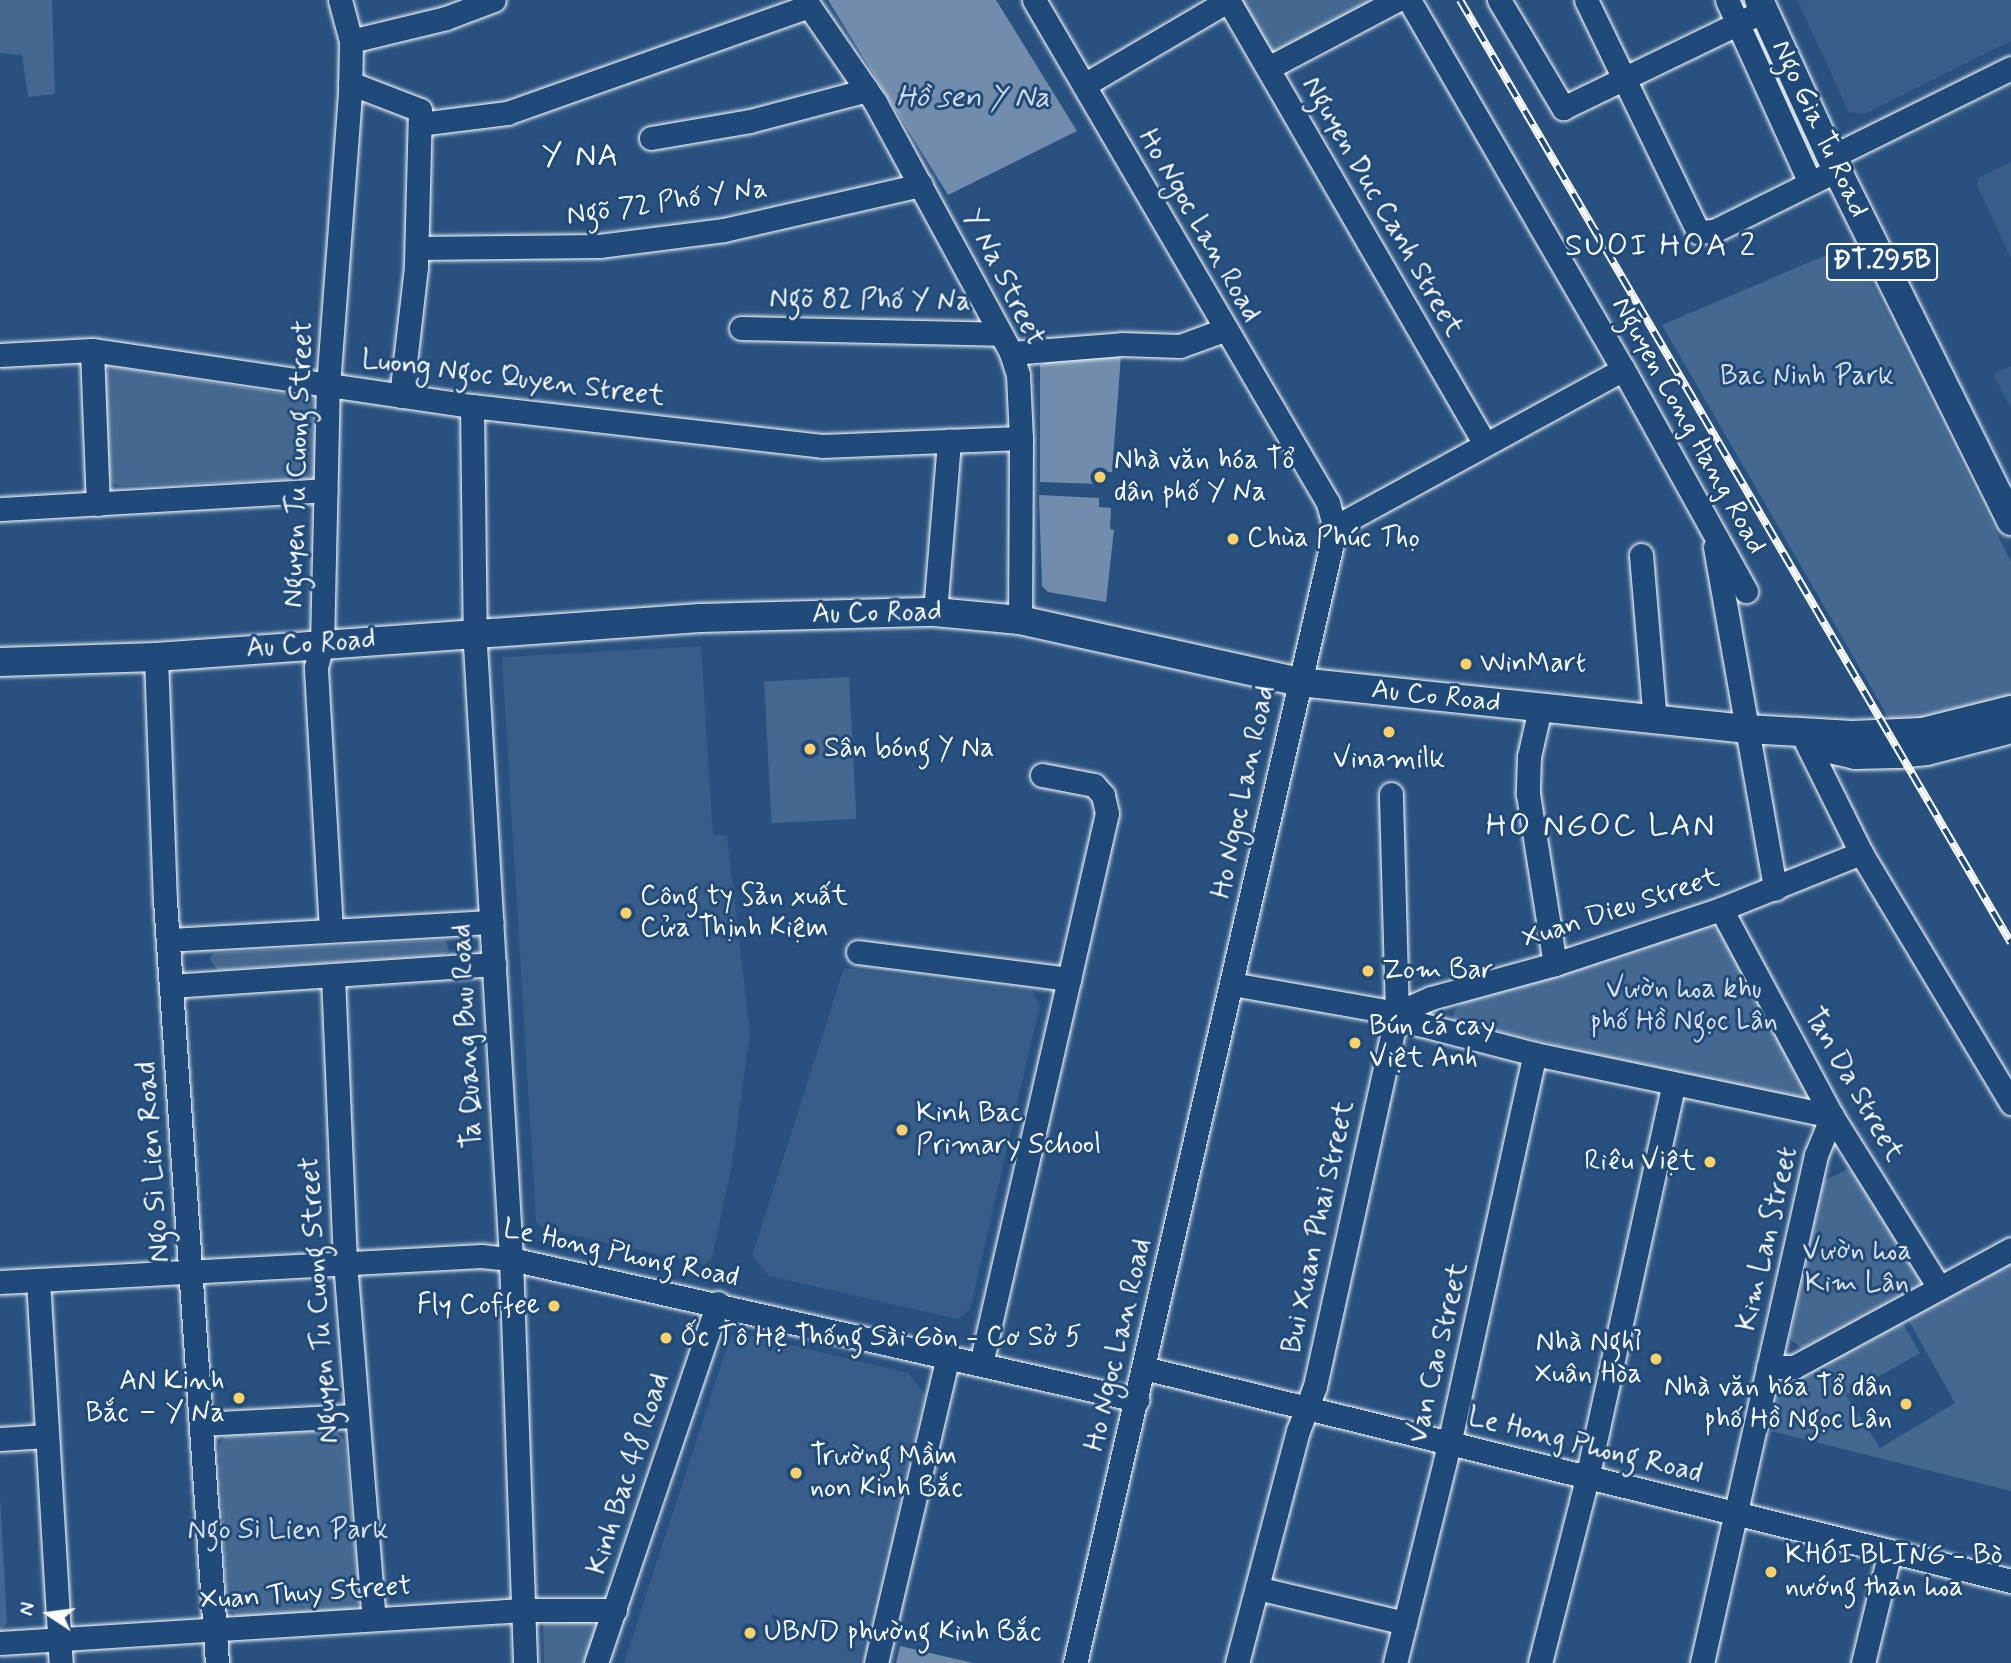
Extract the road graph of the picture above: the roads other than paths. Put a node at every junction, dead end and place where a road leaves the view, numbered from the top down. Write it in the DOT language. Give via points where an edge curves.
graph roads {
  1 [pos="340,0"];
  2 [pos="494,0"];
  3 [pos="1034,0"];
  4 [pos="1229,0"];
  5 [pos="1397,0"];
  6 [pos="1409,0"];
  7 [pos="1499,0"];
  8 [pos="1586,0"];
  9 [pos="1727,0"];
  10 [pos="807,3"];
  11 [pos="1761,6"];
  12 [pos="1738,23"];
  13 [pos="351,41"];
  14 [pos="1268,68"];
  15 [pos="2011,68"];
  16 [pos="1625,77"];
  17 [pos="350,83"];
  18 [pos="1084,85"];
  19 [pos="867,90"];
  20 [pos="420,124"];
  21 [pos="651,138"];
  22 [pos="1834,163"];
  23 [pos="1810,183"];
  24 [pos="921,185"];
  25 [pos="416,248"];
  26 [pos="741,328"];
  27 [pos="1224,330"];
  28 [pos="1005,344"];
  29 [pos="92,350"];
  30 [pos="0,355"];
  31 [pos="1623,369"];
  32 [pos="328,386"];
  33 [pos="401,396"];
  34 [pos="472,406"];
  35 [pos="1021,438"];
  36 [pos="949,441"];
  37 [pos="1485,444"];
  38 [pos="325,490"];
  39 [pos="97,504"];
  40 [pos="0,509"];
  41 [pos="2011,522"];
  42 [pos="1711,525"];
  43 [pos="1335,527"];
  44 [pos="1641,555"];
  45 [pos="1746,592"];
  46 [pos="935,612"];
  47 [pos="1020,620"];
  48 [pos="474,632"];
  49 [pos="323,645"];
  50 [pos="156,657"];
  51 [pos="0,662"];
  52 [pos="1299,682"];
  53 [pos="1540,708"];
  54 [pos="2011,710"];
  55 [pos="1655,720"];
  56 [pos="1746,729"];
  57 [pos="2011,729"];
  58 [pos="1807,744"];
  59 [pos="1042,775"];
  60 [pos="1391,794"];
  61 [pos="1861,853"];
  62 [pos="1775,889"];
  63 [pos="1721,909"];
  64 [pos="491,922"];
  65 [pos="331,930"];
  66 [pos="168,940"];
  67 [pos="858,952"];
  68 [pos="494,964"];
  69 [pos="1555,964"];
  70 [pos="332,976"];
  71 [pos="1069,979"];
  72 [pos="1232,984"];
  73 [pos="171,986"];
  74 [pos="1397,1013"];
  75 [pos="1535,1054"];
  76 [pos="1673,1086"];
  77 [pos="2011,1103"];
  78 [pos="1832,1116"];
  79 [pos="2011,1248"];
  80 [pos="511,1259"];
  81 [pos="345,1262"];
  82 [pos="191,1270"];
  83 [pos="38,1280"];
  84 [pos="0,1282"];
  85 [pos="1939,1287"];
  86 [pos="718,1303"];
  87 [pos="948,1356"];
  88 [pos="981,1364"];
  89 [pos="1768,1367"];
  90 [pos="1144,1368"];
  91 [pos="1137,1400"];
  92 [pos="1307,1407"];
  93 [pos="356,1416"];
  94 [pos="202,1424"];
  95 [pos="47,1436"];
  96 [pos="0,1439"];
  97 [pos="1449,1444"];
  98 [pos="1587,1478"];
  99 [pos="1739,1514"];
  100 [pos="1890,1551"];
  101 [pos="2011,1581"];
  102 [pos="1258,1588"];
  103 [pos="523,1610"];
  104 [pos="615,1610"];
  105 [pos="374,1619"];
  106 [pos="1405,1623"];
  107 [pos="215,1629"];
  108 [pos="60,1639"];
  109 [pos="0,1643"];
  110 [pos="61,1663"];
  111 [pos="217,1663"];
  112 [pos="525,1663"];
  113 [pos="596,1663"];
  114 [pos="876,1663"];
  115 [pos="1075,1663"];
  116 [pos="1237,1663"];
  117 [pos="1395,1663"];
  118 [pos="1540,1663"];
  119 [pos="1702,1663"];
  120 [pos="1863,1663"];
  1 -- 13 [label="street, Nguyen Tu Cuong Street"];
  2 -- 13 [label="street" via="446,18"];
  3 -- 18 [label="street, Ho Ngoc Lan Road"];
  4 -- 14 [label="street, Nguyen Duc Canh Street"];
  4 -- 18 [label="street"];
  5 -- 14 [label="street"];
  6 -- 31 [label="street, Nguyen Cong Hang Road"];
  7 -- 16 [label="street" via="1563,108"];
  8 -- 16 [label="street"];
  9 -- 12 [label="street"];
  10 -- 19 [label="street, Y Na Street"];
  10 -- 20 [label="street" via="507,113"];
  11 -- 12 [label="street"];
  11 -- 22 [label="main road, Ngo Gia Tu Road / ĐT.295B"];
  12 -- 16 [label="street"];
  12 -- 23 [label="street"];
  13 -- 17 [label="street, Nguyen Tu Cuong Street"];
  14 -- 37 [label="street, Nguyen Duc Canh Street"];
  15 -- 22 [label="street"];
  16 -- 23 [label="street" via="1698,232 1710,233"];
  17 -- 20 [label="street" via="420,110"];
  17 -- 32 [label="street, Nguyen Tu Cuong Street"];
  18 -- 27 [label="street, Ho Ngoc Lan Road"];
  19 -- 21 [label="street" via="750,121"];
  19 -- 24 [label="street, Y Na Street"];
  20 -- 25 [label="street"];
  22 -- 23 [label="street"];
  22 -- 41 [label="main road, Ngo Gia Tu Road / ĐT.295B"];
  24 -- 25 [label="street, Ngõ 72 Phố Y Na" via="724,230 599,246"];
  24 -- 28 [label="street, Y Na Street"];
  25 -- 33 [label="street"];
  26 -- 28 [label="street, Ngõ 82 Phố Y Na"];
  27 -- 28 [label="street, Ngõ 82 Phố Y Na" via="1180,346"];
  27 -- 43 [label="street, Ho Ngoc Lan Road" via="1328,503"];
  28 -- 35 [label="street, Y Na Street" via="1018,375"];
  29 -- 30 [label="street, Luong Ngoc Quyen Street"];
  29 -- 32 [label="street, Luong Ngoc Quyen Street"];
  29 -- 39 [label="street"];
  31 -- 37 [label="street"];
  31 -- 42 [label="street, Nguyen Cong Hang Road"];
  32 -- 33 [label="street, Luong Ngoc Quyen Street"];
  32 -- 38 [label="street, Nguyen Tu Cuong Street"];
  33 -- 34 [label="street, Luong Ngoc Quyen Street"];
  34 -- 36 [label="street, Luong Ngoc Quyen Street" via="822,446"];
  34 -- 48 [label="street, Ta Quang Buu Road"];
  35 -- 36 [label="street, Luong Ngoc Quyen Street"];
  35 -- 47 [label="street, Y Na Street"];
  36 -- 46 [label="street"];
  37 -- 43 [label="street"];
  38 -- 39 [label="street"];
  38 -- 49 [label="street, Nguyen Tu Cuong Street"];
  39 -- 40 [label="street"];
  42 -- 45 [label="street, Nguyen Cong Hang Road"];
  42 -- 56 [label="street"];
  43 -- 52 [label="street, Ho Ngoc Lan Road" via="1330,564"];
  44 -- 55 [label="street"];
  46 -- 47 [label="main road, Au Co Road"];
  46 -- 48 [label="main road, Au Co Road" via="723,616"];
  47 -- 52 [label="main road, Au Co Road"];
  48 -- 49 [label="main road, Au Co Road"];
  48 -- 64 [label="street, Ta Quang Buu Road"];
  49 -- 50 [label="main road, Au Co Road"];
  49 -- 65 [label="street, Nguyen Tu Cuong Street" via="316,667"];
  50 -- 51 [label="main road, Au Co Road"];
  50 -- 66 [label="street, Ngo Si Lien Road"];
  52 -- 53 [label="main road, Au Co Road"];
  52 -- 72 [label="street, Ho Ngoc Lan Road"];
  53 -- 55 [label="main road, Au Co Road"];
  53 -- 69 [label="street" via="1529,757 1528,794"];
  54 -- 56 [label="main road, Au Co Road" via="1922,732 1852,735"];
  55 -- 56 [label="main road, Au Co Road"];
  56 -- 58 [label="main road, Au Co Road"];
  56 -- 62 [label="street"];
  57 -- 58 [label="main road, Au Co Road" via="1898,754 1856,755"];
  58 -- 61 [label="street"];
  59 -- 71 [label="street" via="1085,780 1107,805"];
  60 -- 74 [label="street, Bui Xuan Phai Street"];
  61 -- 62 [label="street, Xuan Dieu Street"];
  61 -- 77 [label="street"];
  62 -- 63 [label="street, Xuan Dieu Street"];
  63 -- 69 [label="street, Xuan Dieu Street"];
  63 -- 78 [label="street, Tan Da Street"];
  64 -- 65 [label="street"];
  64 -- 68 [label="street, Ta Quang Buu Road"];
  65 -- 66 [label="street"];
  66 -- 73 [label="street, Ngo Si Lien Road"];
  67 -- 71 [label="street"];
  68 -- 70 [label="street"];
  68 -- 80 [label="street, Ta Quang Buu Road"];
  69 -- 74 [label="street, Xuan Dieu Street" via="1431,998"];
  70 -- 73 [label="street"];
  70 -- 81 [label="street, Nguyen Tu Cuong Street"];
  71 -- 88 [label="street"];
  72 -- 74 [label="street"];
  72 -- 90 [label="street, Ho Ngoc Lan Road"];
  73 -- 82 [label="street, Ngo Si Lien Road"];
  74 -- 75 [label="street" via="1419,1024"];
  74 -- 92 [label="street, Bui Xuan Phai Street"];
  75 -- 76 [label="street"];
  75 -- 97 [label="street, Van Cao Street"];
  76 -- 78 [label="street"];
  76 -- 98 [label="street"];
  78 -- 85 [label="street, Tan Da Street"];
  78 -- 89 [label="street, Kim Lan Street" via="1816,1155"];
  79 -- 85 [label="street"];
  80 -- 81 [label="street, Le Hong Phong Road" via="481,1255"];
  80 -- 86 [label="street, Le Hong Phong Road"];
  80 -- 103 [label="street, Ta Quang Buu Road"];
  81 -- 82 [label="street, Le Hong Phong Road"];
  81 -- 93 [label="street, Nguyen Tu Cuong Street"];
  82 -- 83 [label="street, Le Hong Phong Road"];
  82 -- 94 [label="street, Ngo Si Lien Road"];
  83 -- 84 [label="street, Le Hong Phong Road"];
  83 -- 95 [label="street"];
  85 -- 89 [label="street" via="1794,1367"];
  86 -- 87 [label="street, Le Hong Phong Road"];
  86 -- 104 [label="street, Kinh Bac 48 Road"];
  87 -- 88 [label="street, Le Hong Phong Road"];
  87 -- 114 [label="street"];
  88 -- 91 [label="street, Le Hong Phong Road"];
  89 -- 99 [label="street, Kim Lan Street"];
  90 -- 91 [label="street, Ho Ngoc Lan Road"];
  90 -- 92 [label="street, Le Hong Phong Road"];
  91 -- 115 [label="street, Ho Ngoc Lan Road"];
  92 -- 97 [label="street, Le Hong Phong Road"];
  92 -- 102 [label="street, Bui Xuan Phai Street"];
  93 -- 94 [label="street"];
  93 -- 105 [label="street, Nguyen Tu Cuong Street"];
  94 -- 107 [label="street, Ngo Si Lien Road"];
  95 -- 96 [label="street"];
  95 -- 108 [label="street"];
  97 -- 98 [label="street, Le Hong Phong Road"];
  97 -- 106 [label="street, Van Cao Street"];
  98 -- 99 [label="street, Le Hong Phong Road"];
  98 -- 118 [label="street"];
  99 -- 100 [label="street, Le Hong Phong Road"];
  99 -- 119 [label="street, Kim Lan Street"];
  100 -- 101 [label="street, Le Hong Phong Road"];
  100 -- 120 [label="street"];
  102 -- 106 [label="street"];
  102 -- 116 [label="street, Bui Xuan Phai Street"];
  103 -- 104 [label="street, Xuan Thuy Street"];
  103 -- 105 [label="street, Xuan Thuy Street"];
  103 -- 112 [label="street, Ta Quang Buu Road"];
  104 -- 113 [label="street, Kinh Bac 48 Road"];
  105 -- 107 [label="street, Xuan Thuy Street"];
  106 -- 117 [label="street, Van Cao Street"];
  107 -- 108 [label="street, Xuan Thuy Street"];
  107 -- 111 [label="street, Ngo Si Lien Road"];
  108 -- 109 [label="street, Xuan Thuy Street"];
  108 -- 110 [label="street"];
}
